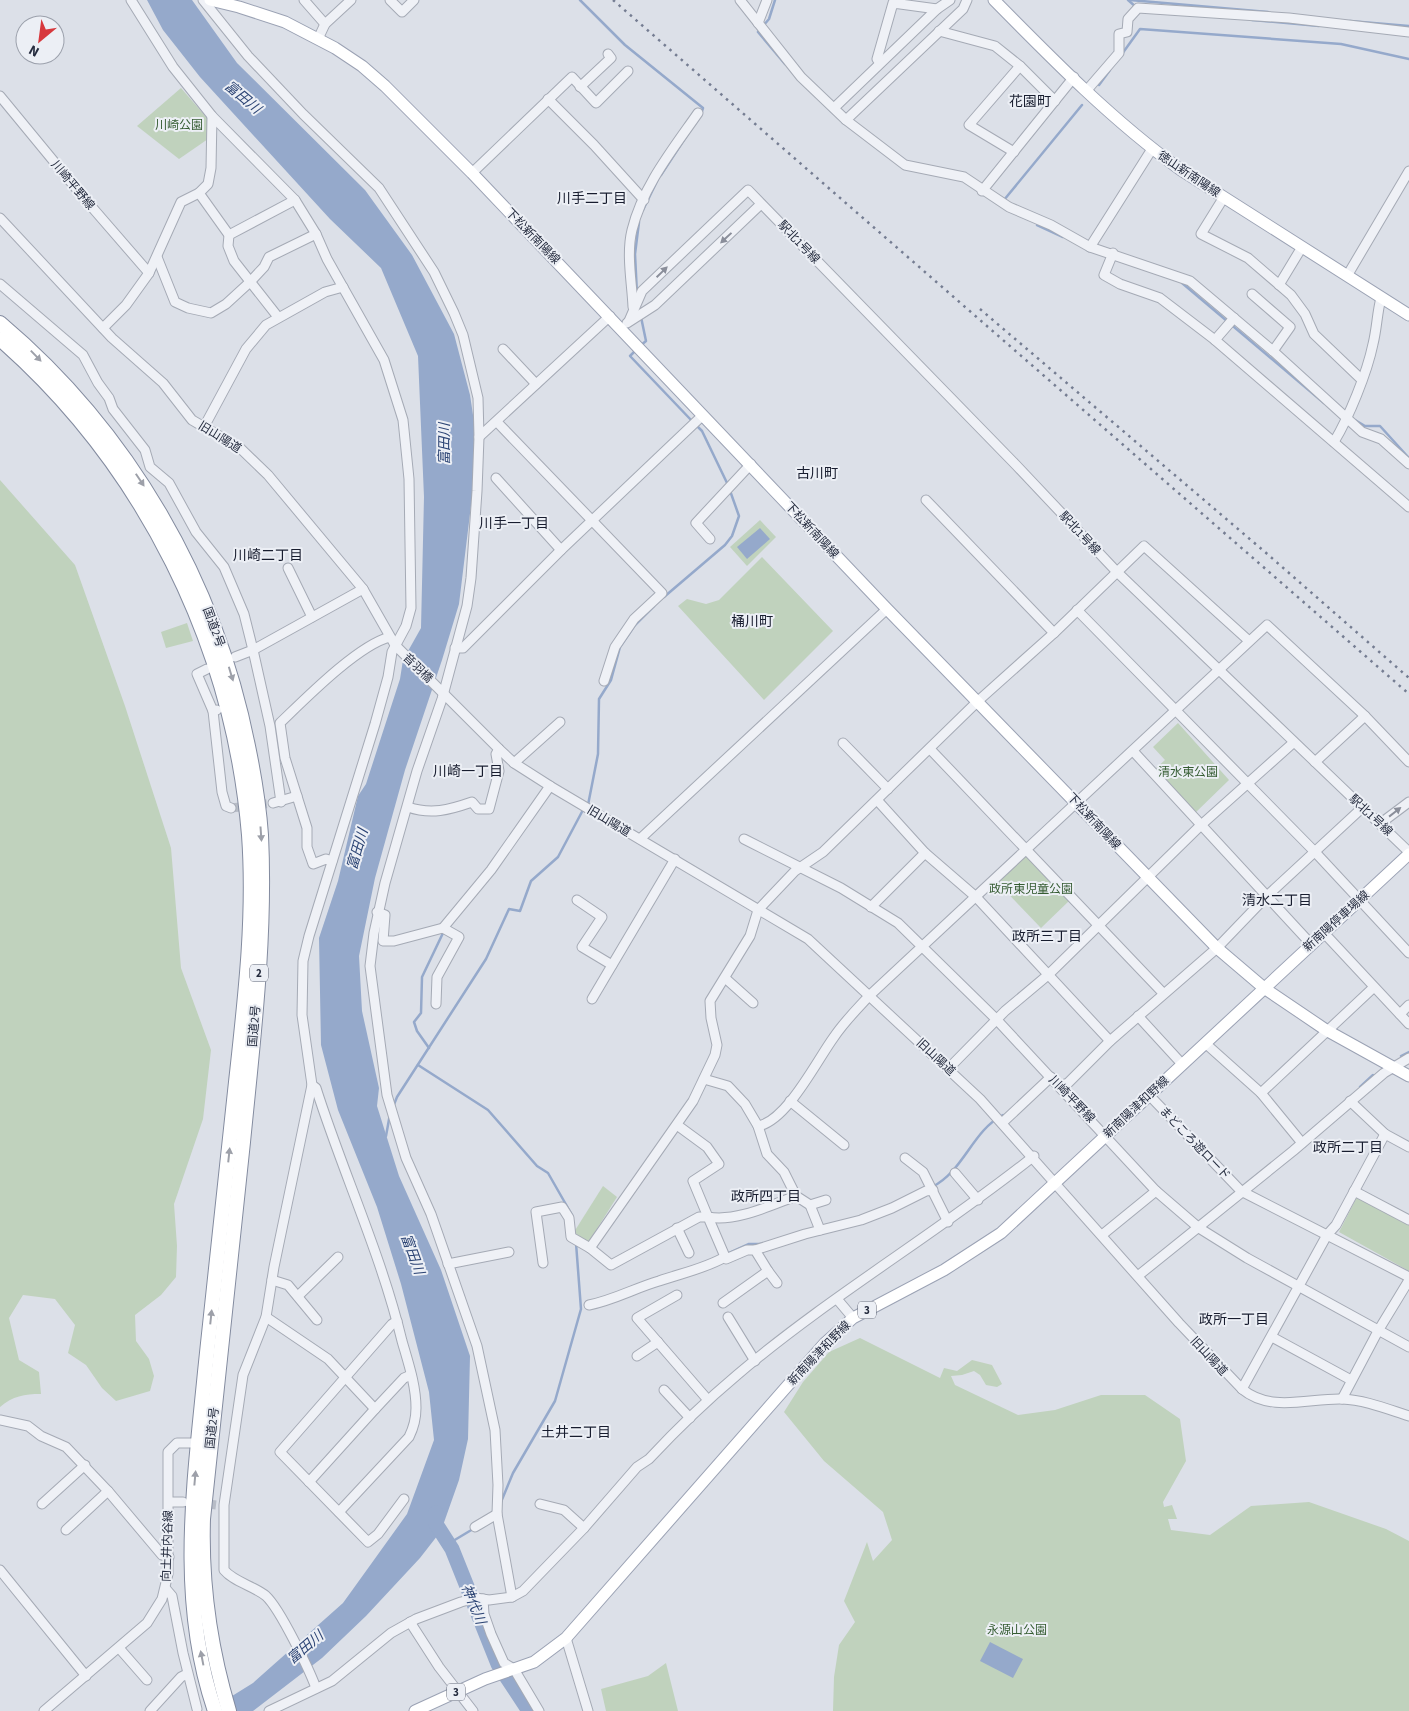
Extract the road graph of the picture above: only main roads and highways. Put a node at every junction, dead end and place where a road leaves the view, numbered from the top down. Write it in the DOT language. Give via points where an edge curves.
graph roads {
  1 [pos="210,0"];
  2 [pos="994,0"];
  3 [pos="1409,315"];
  4 [pos="0,323"];
  5 [pos="0,339"];
  6 [pos="1409,853"];
  7 [pos="1264,988"];
  8 [pos="1409,1076"];
  9 [pos="214,1708"];
  10 [pos="229,1711"];
  11 [pos="415,1711"];
  1 -- 7 [label="main road, 下松新南陽線" via="264,14 318,39 362,66 472,173 610,316 625,325 703,415 1147,878 1217,948"];
  2 -- 3 [label="main road, 徳山新南陽線" via="1152,149"];
  4 -- 10 [label="highway, 国道2号 / 2, one-way" via="26,345 81,403 119,451 157,508 203,596 221,645 239,702 253,771 261,831 262,939 203,1537 208,1620"];
  9 -- 5 [label="highway, 国道2号 / 2, one-way" via="196,1630 190,1543 245,996 250,890 249,835 242,775 211,650 192,602 142,506 95,438"];
  6 -- 7 [label="main road, 新南陽停車場線"];
  7 -- 8 [label="main road, 下松新南陽線" via="1326,1030"];
  7 -- 11 [label="main road, 新南陽津和野線 / 3" via="985,1246 853,1318 825,1343 566,1638 534,1662"];
}
